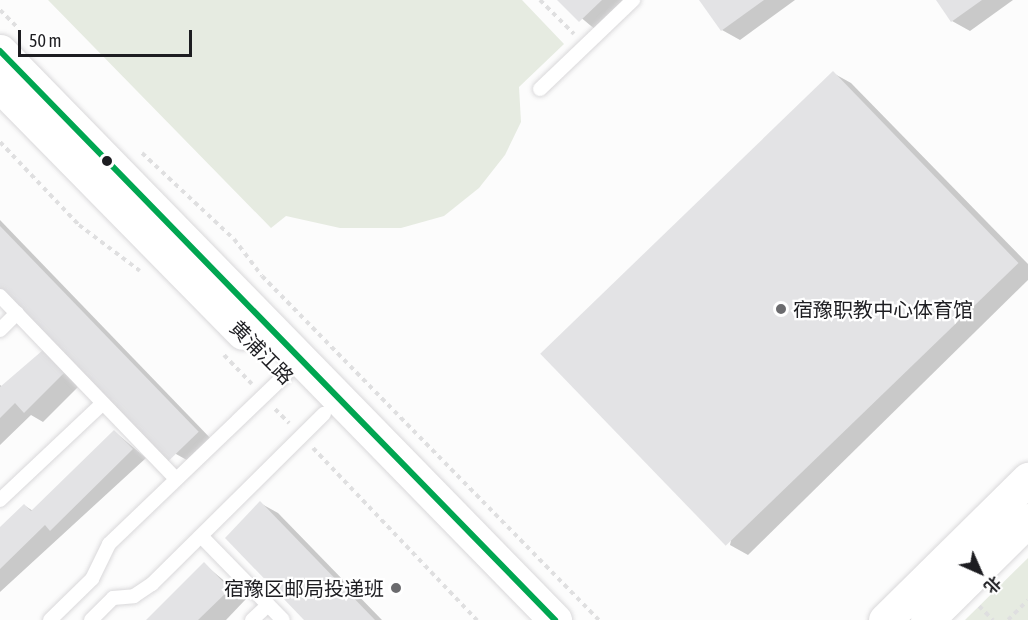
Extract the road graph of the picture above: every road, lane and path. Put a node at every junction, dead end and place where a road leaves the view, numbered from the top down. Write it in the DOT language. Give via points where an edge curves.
graph roads {
  1 [pos="540,0"];
  2 [pos="633,0"];
  3 [pos="0,10"];
  4 [pos="13,43"];
  5 [pos="585,46"];
  6 [pos="0,86"];
  7 [pos="540,88"];
  8 [pos="0,142"];
  9 [pos="135,146"];
  10 [pos="150,278"];
  11 [pos="0,296"];
  12 [pos="17,314"];
  13 [pos="0,330"];
  14 [pos="214,346"];
  15 [pos="274,386"];
  16 [pos="103,403"];
  17 [pos="313,425"];
  18 [pos="176,479"];
  19 [pos="1028,479"];
  20 [pos="0,500"];
  21 [pos="1028,520"];
  22 [pos="201,536"];
  23 [pos="1028,600"];
  24 [pos="268,605"];
  25 [pos="50,620"];
  26 [pos="91,620"];
  27 [pos="252,620"];
  28 [pos="283,620"];
  29 [pos="477,620"];
  30 [pos="523,620"];
  31 [pos="555,620"];
  32 [pos="599,620"];
  33 [pos="885,620"];
  34 [pos="927,620"];
  35 [pos="1008,620"];
  1 -- 5 [label="path"];
  2 -- 5 [label="lane"];
  3 -- 4 [label="path"];
  4 -- 31 [label="street, 黄浦江路"];
  5 -- 7 [label="lane"];
  6 -- 15 [label="street, 黄浦江路"];
  8 -- 10 [label="path" via="79,225"];
  9 -- 32 [label="path" via="234,239 262,276"];
  11 -- 12 [label="lane"];
  12 -- 13 [label="lane"];
  12 -- 16 [label="lane"];
  14 -- 15 [label="path"];
  15 -- 17 [label="street, 黄浦江路"];
  15 -- 17 [label="path"];
  15 -- 18 [label="lane"];
  16 -- 18 [label="lane"];
  16 -- 20 [label="lane"];
  17 -- 22 [label="lane"];
  17 -- 29 [label="path"];
  17 -- 30 [label="street, 黄浦江路"];
  18 -- 25 [label="lane" via="109,544 92,579"];
  19 -- 33 [label="street"];
  21 -- 34 [label="street"];
  22 -- 24 [label="lane"];
  22 -- 26 [label="lane" via="152,584 134,596 113,598"];
  23 -- 35 [label="path"];
  24 -- 27 [label="lane"];
  24 -- 28 [label="lane"];
}
